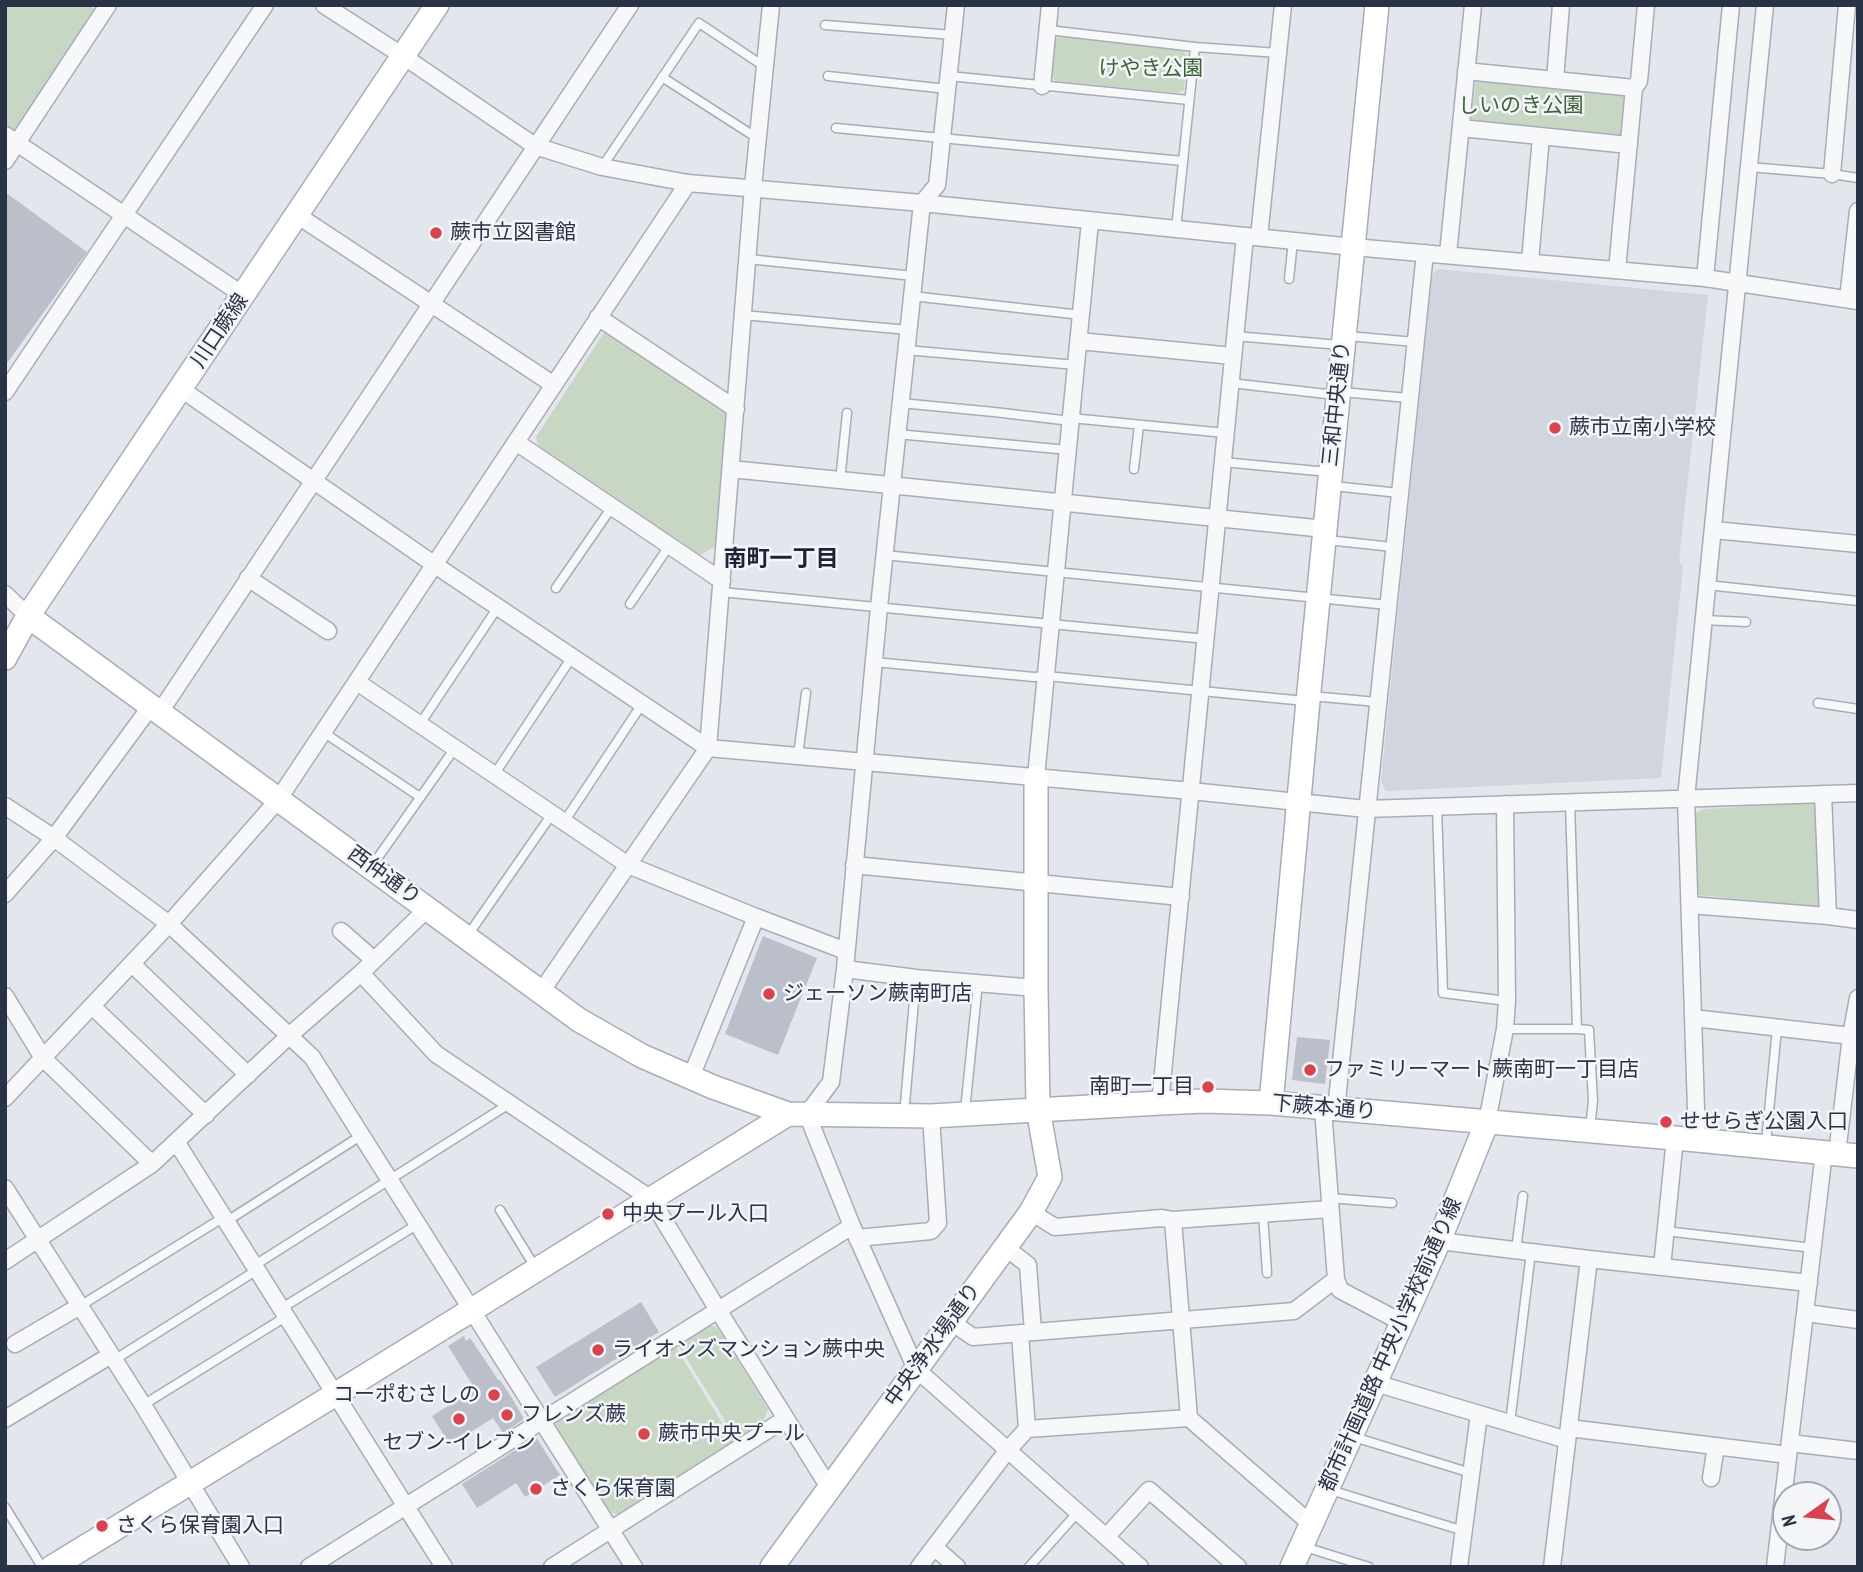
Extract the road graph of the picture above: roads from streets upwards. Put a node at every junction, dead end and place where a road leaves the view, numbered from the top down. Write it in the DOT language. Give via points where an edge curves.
graph roads {
  1 [pos="265,5"];
  2 [pos="324,5"];
  3 [pos="438,5"];
  4 [pos="630,5"];
  5 [pos="771,5"];
  6 [pos="956,5"];
  7 [pos="1050,5"];
  8 [pos="1283,5"];
  9 [pos="1377,5"];
  10 [pos="1473,5"];
  11 [pos="1561,5"];
  12 [pos="1646,5"];
  13 [pos="1731,5"];
  14 [pos="1765,5"];
  15 [pos="1847,5"];
  16 [pos="106,6"];
  17 [pos="403,56"];
  18 [pos="1466,71"];
  19 [pos="1555,80"];
  20 [pos="1042,86"];
  21 [pos="1634,88"];
  22 [pos="1461,128"];
  23 [pos="1541,136"];
  24 [pos="11,139"];
  25 [pos="1629,145"];
  26 [pos="535,146"];
  27 [pos="5,161"];
  28 [pos="1832,174"];
  29 [pos="688,183"];
  30 [pos="753,187"];
  31 [pos="922,203"];
  32 [pos="1858,211"];
  33 [pos="297,215"];
  34 [pos="124,216"];
  35 [pos="1090,220"];
  36 [pos="1252,237"];
  37 [pos="1353,247"];
  38 [pos="1425,253"];
  39 [pos="1448,254"];
  40 [pos="1530,261"];
  41 [pos="1617,270"];
  42 [pos="1705,278"];
  43 [pos="1738,283"];
  44 [pos="243,295"];
  45 [pos="1853,300"];
  46 [pos="431,303"];
  47 [pos="598,317"];
  48 [pos="1079,341"];
  49 [pos="1233,356"];
  50 [pos="554,385"];
  51 [pos="181,389"];
  52 [pos="5,392"];
  53 [pos="736,409"];
  54 [pos="516,442"];
  55 [pos="731,470"];
  56 [pos="313,480"];
  57 [pos="892,486"];
  58 [pos="1063,504"];
  59 [pos="1217,519"];
  60 [pos="1714,530"];
  61 [pos="1325,534"];
  62 [pos="1858,544"];
  63 [pos="435,565"];
  64 [pos="248,578"];
  65 [pos="722,587"];
  66 [pos="5,594"];
  67 [pos="29,616"];
  68 [pos="328,631"];
  69 [pos="5,658"];
  70 [pos="357,682"];
  71 [pos="155,709"];
  72 [pos="708,748"];
  73 [pos="864,761"];
  74 [pos="1036,777"];
  75 [pos="1191,791"];
  76 [pos="1858,793"];
  77 [pos="1823,794"];
  78 [pos="1686,798"];
  79 [pos="278,800"];
  80 [pos="1298,803"];
  81 [pos="1504,804"];
  82 [pos="5,806"];
  83 [pos="1366,809"];
  84 [pos="54,838"];
  85 [pos="628,865"];
  86 [pos="854,865"];
  87 [pos="1036,882"];
  88 [pos="5,894"];
  89 [pos="1181,897"];
  90 [pos="1690,905"];
  91 [pos="428,908"];
  92 [pos="1828,916"];
  93 [pos="756,917"];
  94 [pos="1858,920"];
  95 [pos="169,923"];
  96 [pos="341,931"];
  97 [pos="846,951"];
  98 [pos="374,960"];
  99 [pos="132,964"];
  100 [pos="845,969"];
  101 [pos="361,973"];
  102 [pos="1036,988"];
  103 [pos="541,992"];
  104 [pos="5,996"];
  105 [pos="1858,998"];
  106 [pos="92,1006"];
  107 [pos="1693,1018"];
  108 [pos="290,1035"];
  109 [pos="1851,1036"];
  110 [pos="43,1058"];
  111 [pos="248,1075"];
  112 [pos="691,1077"];
  113 [pos="5,1098"];
  114 [pos="1160,1103"];
  115 [pos="1271,1103"];
  116 [pos="1038,1109"];
  117 [pos="1329,1109"];
  118 [pos="797,1114"];
  119 [pos="206,1115"];
  120 [pos="931,1116"];
  121 [pos="1488,1122"];
  122 [pos="1686,1139"];
  123 [pos="177,1143"];
  124 [pos="1840,1154"];
  125 [pos="152,1164"];
  126 [pos="5,1188"];
  127 [pos="651,1199"];
  128 [pos="1329,1204"];
  129 [pos="1031,1212"];
  130 [pos="1173,1220"];
  131 [pos="854,1232"];
  132 [pos="39,1241"];
  133 [pos="1439,1241"];
  134 [pos="1005,1247"];
  135 [pos="1589,1259"];
  136 [pos="5,1261"];
  137 [pos="1662,1267"];
  138 [pos="1336,1279"];
  139 [pos="1809,1283"];
  140 [pos="80,1306"];
  141 [pos="472,1310"];
  142 [pos="718,1310"];
  143 [pos="1806,1313"];
  144 [pos="1858,1320"];
  145 [pos="950,1321"];
  146 [pos="1181,1321"];
  147 [pos="1401,1322"];
  148 [pos="1026,1333"];
  149 [pos="10,1348"];
  150 [pos="112,1357"];
  151 [pos="916,1369"];
  152 [pos="1375,1383"];
  153 [pos="336,1394"];
  154 [pos="1479,1414"];
  155 [pos="1189,1418"];
  156 [pos="5,1419"];
  157 [pos="785,1419"];
  158 [pos="542,1420"];
  159 [pos="1027,1429"];
  160 [pos="1568,1434"];
  161 [pos="1716,1446"];
  162 [pos="1789,1449"];
  163 [pos="1007,1451"];
  164 [pos="1858,1451"];
  165 [pos="1711,1478"];
  166 [pos="188,1483"];
  167 [pos="830,1489"];
  168 [pos="406,1506"];
  169 [pos="1311,1524"];
  170 [pos="611,1529"];
  171 [pos="1107,1536"];
  172 [pos="934,1548"];
  173 [pos="1297,1557"];
  174 [pos="52,1567"];
  175 [pos="241,1567"];
  176 [pos="309,1567"];
  177 [pos="444,1567"];
  178 [pos="552,1567"];
  179 [pos="635,1567"];
  180 [pos="772,1567"];
  181 [pos="919,1567"];
  182 [pos="957,1567"];
  183 [pos="1140,1567"];
  184 [pos="1238,1567"];
  185 [pos="1460,1567"];
  186 [pos="1552,1567"];
  187 [pos="1775,1567"];
  1 -- 34 [label="street"];
  2 -- 17 [label="street"];
  3 -- 17 [label="street, 川口蕨線"];
  4 -- 26 [label="street"];
  5 -- 30 [label="street"];
  6 -- 31 [label="street" via="937,185"];
  7 -- 20 [label="street"];
  8 -- 36 [label="street"];
  9 -- 37 [label="street, 三和中央通り"];
  10 -- 18 [label="street"];
  11 -- 19 [label="street"];
  12 -- 21 [label="street" via="1639,81"];
  13 -- 42 [label="street"];
  14 -- 43 [label="street"];
  15 -- 28 [label="street"];
  16 -- 24 [label="street"];
  17 -- 26 [label="street"];
  17 -- 33 [label="street, 川口蕨線"];
  18 -- 19 [label="street"];
  18 -- 22 [label="street"];
  19 -- 21 [label="street"];
  21 -- 25 [label="street"];
  22 -- 23 [label="street"];
  22 -- 39 [label="street"];
  23 -- 25 [label="street"];
  23 -- 40 [label="street"];
  24 -- 27 [label="street"];
  24 -- 34 [label="street"];
  25 -- 41 [label="street"];
  26 -- 29 [label="street" via="603,167"];
  26 -- 46 [label="street"];
  29 -- 30 [label="street"];
  29 -- 47 [label="street"];
  30 -- 31 [label="street"];
  30 -- 53 [label="street"];
  31 -- 35 [label="street"];
  31 -- 57 [label="street"];
  32 -- 45 [label="street"];
  33 -- 44 [label="street, 川口蕨線"];
  33 -- 46 [label="street"];
  34 -- 44 [label="street"];
  34 -- 52 [label="street"];
  35 -- 36 [label="street"];
  35 -- 48 [label="street"];
  36 -- 37 [label="street"];
  36 -- 49 [label="street"];
  37 -- 38 [label="street"];
  37 -- 61 [label="street, 三和中央通り"];
  38 -- 39 [label="street"];
  38 -- 83 [label="street"];
  39 -- 40 [label="street"];
  40 -- 41 [label="street"];
  41 -- 42 [label="street"];
  42 -- 43 [label="street"];
  43 -- 45 [label="street"];
  43 -- 60 [label="street"];
  44 -- 51 [label="street, 川口蕨線"];
  46 -- 50 [label="street"];
  46 -- 56 [label="street"];
  47 -- 50 [label="street"];
  47 -- 53 [label="street"];
  48 -- 49 [label="street"];
  48 -- 58 [label="street"];
  49 -- 59 [label="street"];
  50 -- 54 [label="street"];
  51 -- 56 [label="street"];
  51 -- 67 [label="street, 川口蕨線"];
  53 -- 55 [label="street"];
  54 -- 63 [label="street"];
  54 -- 65 [label="street" via="669,545"];
  55 -- 57 [label="street"];
  55 -- 65 [label="street"];
  56 -- 63 [label="street"];
  56 -- 64 [label="street"];
  57 -- 58 [label="street"];
  57 -- 73 [label="street"];
  58 -- 59 [label="street"];
  58 -- 74 [label="street"];
  59 -- 61 [label="street"];
  59 -- 75 [label="street"];
  60 -- 62 [label="street"];
  60 -- 78 [label="street"];
  61 -- 80 [label="street, 三和中央通り"];
  63 -- 70 [label="street"];
  63 -- 72 [label="street"];
  64 -- 68 [label="street"];
  64 -- 71 [label="street"];
  65 -- 72 [label="street"];
  66 -- 67 [label="street, 西仲通り"];
  67 -- 69 [label="street, 川口蕨線"];
  67 -- 71 [label="street, 西仲通り"];
  70 -- 79 [label="street"];
  70 -- 85 [label="street"];
  71 -- 79 [label="street, 西仲通り"];
  71 -- 84 [label="street"];
  72 -- 73 [label="street"];
  72 -- 85 [label="street"];
  73 -- 74 [label="street"];
  73 -- 86 [label="street"];
  74 -- 75 [label="street"];
  74 -- 87 [label="street, 中央浄水場通り"];
  75 -- 80 [label="street"];
  75 -- 89 [label="street"];
  76 -- 77 [label="street"];
  77 -- 78 [label="street"];
  77 -- 92 [label="street"];
  78 -- 81 [label="street"];
  78 -- 90 [label="street"];
  79 -- 91 [label="street, 西仲通り"];
  79 -- 95 [label="street"];
  80 -- 83 [label="street"];
  80 -- 115 [label="street, 三和中央通り"];
  81 -- 83 [label="street"];
  81 -- 121 [label="street" via="1507,1001"];
  82 -- 84 [label="street"];
  83 -- 117 [label="street"];
  84 -- 88 [label="street"];
  84 -- 95 [label="street"];
  85 -- 93 [label="street"];
  85 -- 103 [label="street"];
  86 -- 87 [label="street"];
  86 -- 97 [label="street"];
  87 -- 89 [label="street"];
  87 -- 102 [label="street, 中央浄水場通り"];
  89 -- 114 [label="street"];
  90 -- 92 [label="street"];
  90 -- 107 [label="street"];
  91 -- 98 [label="street"];
  91 -- 103 [label="street, 西仲通り"];
  92 -- 94 [label="street"];
  93 -- 97 [label="street"];
  93 -- 112 [label="street"];
  95 -- 99 [label="street"];
  95 -- 108 [label="street"];
  96 -- 98 [label="street"];
  97 -- 100 [label="street"];
  98 -- 101 [label="street"];
  99 -- 106 [label="street"];
  99 -- 111 [label="street"];
  100 -- 102 [label="street"];
  100 -- 118 [label="street" via="831,1082"];
  101 -- 108 [label="street"];
  101 -- 127 [label="street" via="436,1054"];
  102 -- 116 [label="street, 中央浄水場通り"];
  103 -- 112 [label="street, 西仲通り" via="642,1056"];
  104 -- 110 [label="street"];
  105 -- 109 [label="street"];
  106 -- 110 [label="street"];
  106 -- 119 [label="street"];
  107 -- 109 [label="street"];
  107 -- 122 [label="street"];
  108 -- 111 [label="street"];
  108 -- 141 [label="street" via="312,1057"];
  109 -- 124 [label="street"];
  110 -- 113 [label="street"];
  110 -- 125 [label="street"];
  111 -- 119 [label="street"];
  112 -- 118 [label="street, 西仲通り"];
  114 -- 115 [label="street, 下蕨本通り"];
  114 -- 116 [label="street, 下蕨本通り"];
  115 -- 117 [label="street, 下蕨本通り"];
  116 -- 120 [label="street, 下蕨本通り"];
  116 -- 129 [label="street, 中央浄水場通り" via="1050,1177"];
  117 -- 121 [label="street, 下蕨本通り"];
  117 -- 128 [label="street"];
  118 -- 120 [label="street, 下蕨本通り"];
  118 -- 127 [label="street"];
  118 -- 131 [label="street"];
  119 -- 123 [label="street"];
  120 -- 131 [label="street" via="938,1223 930,1231"];
  121 -- 122 [label="street, 下蕨本通り"];
  121 -- 133 [label="street, 都市計画道路 中央小学校前通り線"];
  122 -- 124 [label="street, 下蕨本通り"];
  122 -- 137 [label="street" via="1665,1231"];
  123 -- 125 [label="street"];
  123 -- 153 [label="street"];
  124 -- 139 [label="street" via="1813,1248"];
  125 -- 132 [label="street"];
  126 -- 132 [label="street"];
  127 -- 141 [label="street"];
  127 -- 142 [label="street"];
  128 -- 130 [label="street"];
  128 -- 138 [label="street"];
  129 -- 130 [label="street" via="1055,1227"];
  129 -- 134 [label="street, 中央浄水場通り"];
  130 -- 146 [label="street"];
  131 -- 142 [label="street"];
  131 -- 151 [label="street"];
  132 -- 136 [label="street"];
  132 -- 140 [label="street"];
  133 -- 135 [label="street"];
  133 -- 147 [label="street, 都市計画道路 中央小学校前通り線"];
  134 -- 145 [label="street, 中央浄水場通り"];
  134 -- 148 [label="street" via="1028,1265"];
  135 -- 137 [label="street"];
  135 -- 160 [label="street"];
  137 -- 139 [label="street"];
  138 -- 146 [label="street" via="1294,1311"];
  138 -- 147 [label="street" via="1340,1290"];
  139 -- 143 [label="street"];
  140 -- 149 [label="street"];
  140 -- 150 [label="street"];
  141 -- 153 [label="street"];
  141 -- 158 [label="street"];
  142 -- 157 [label="street"];
  142 -- 158 [label="street"];
  143 -- 144 [label="street"];
  143 -- 162 [label="street"];
  145 -- 148 [label="street" via="973,1336"];
  145 -- 151 [label="street, 中央浄水場通り"];
  146 -- 148 [label="street"];
  146 -- 155 [label="street"];
  147 -- 152 [label="street, 都市計画道路 中央小学校前通り線"];
  148 -- 159 [label="street"];
  150 -- 156 [label="street"];
  150 -- 166 [label="street"];
  151 -- 163 [label="street"];
  151 -- 167 [label="street, 中央浄水場通り"];
  152 -- 154 [label="street"];
  152 -- 169 [label="street, 都市計画道路 中央小学校前通り線"];
  153 -- 166 [label="street"];
  153 -- 168 [label="street"];
  154 -- 160 [label="street"];
  154 -- 185 [label="street"];
  155 -- 159 [label="street"];
  155 -- 169 [label="street"];
  157 -- 167 [label="street"];
  157 -- 170 [label="street"];
  158 -- 168 [label="street"];
  158 -- 170 [label="street"];
  159 -- 163 [label="street"];
  160 -- 161 [label="street"];
  160 -- 186 [label="street"];
  161 -- 162 [label="street"];
  161 -- 165 [label="street"];
  162 -- 164 [label="street"];
  162 -- 187 [label="street"];
  163 -- 171 [label="street"];
  163 -- 172 [label="street"];
  166 -- 174 [label="street"];
  166 -- 175 [label="street"];
  167 -- 180 [label="street, 中央浄水場通り"];
  168 -- 176 [label="street"];
  168 -- 177 [label="street"];
  169 -- 173 [label="street, 都市計画道路 中央小学校前通り線"];
  170 -- 178 [label="street"];
  170 -- 179 [label="street"];
  171 -- 183 [label="street"];
  171 -- 184 [label="street" via="1149,1490"];
  172 -- 181 [label="street"];
  172 -- 182 [label="street"];
}
